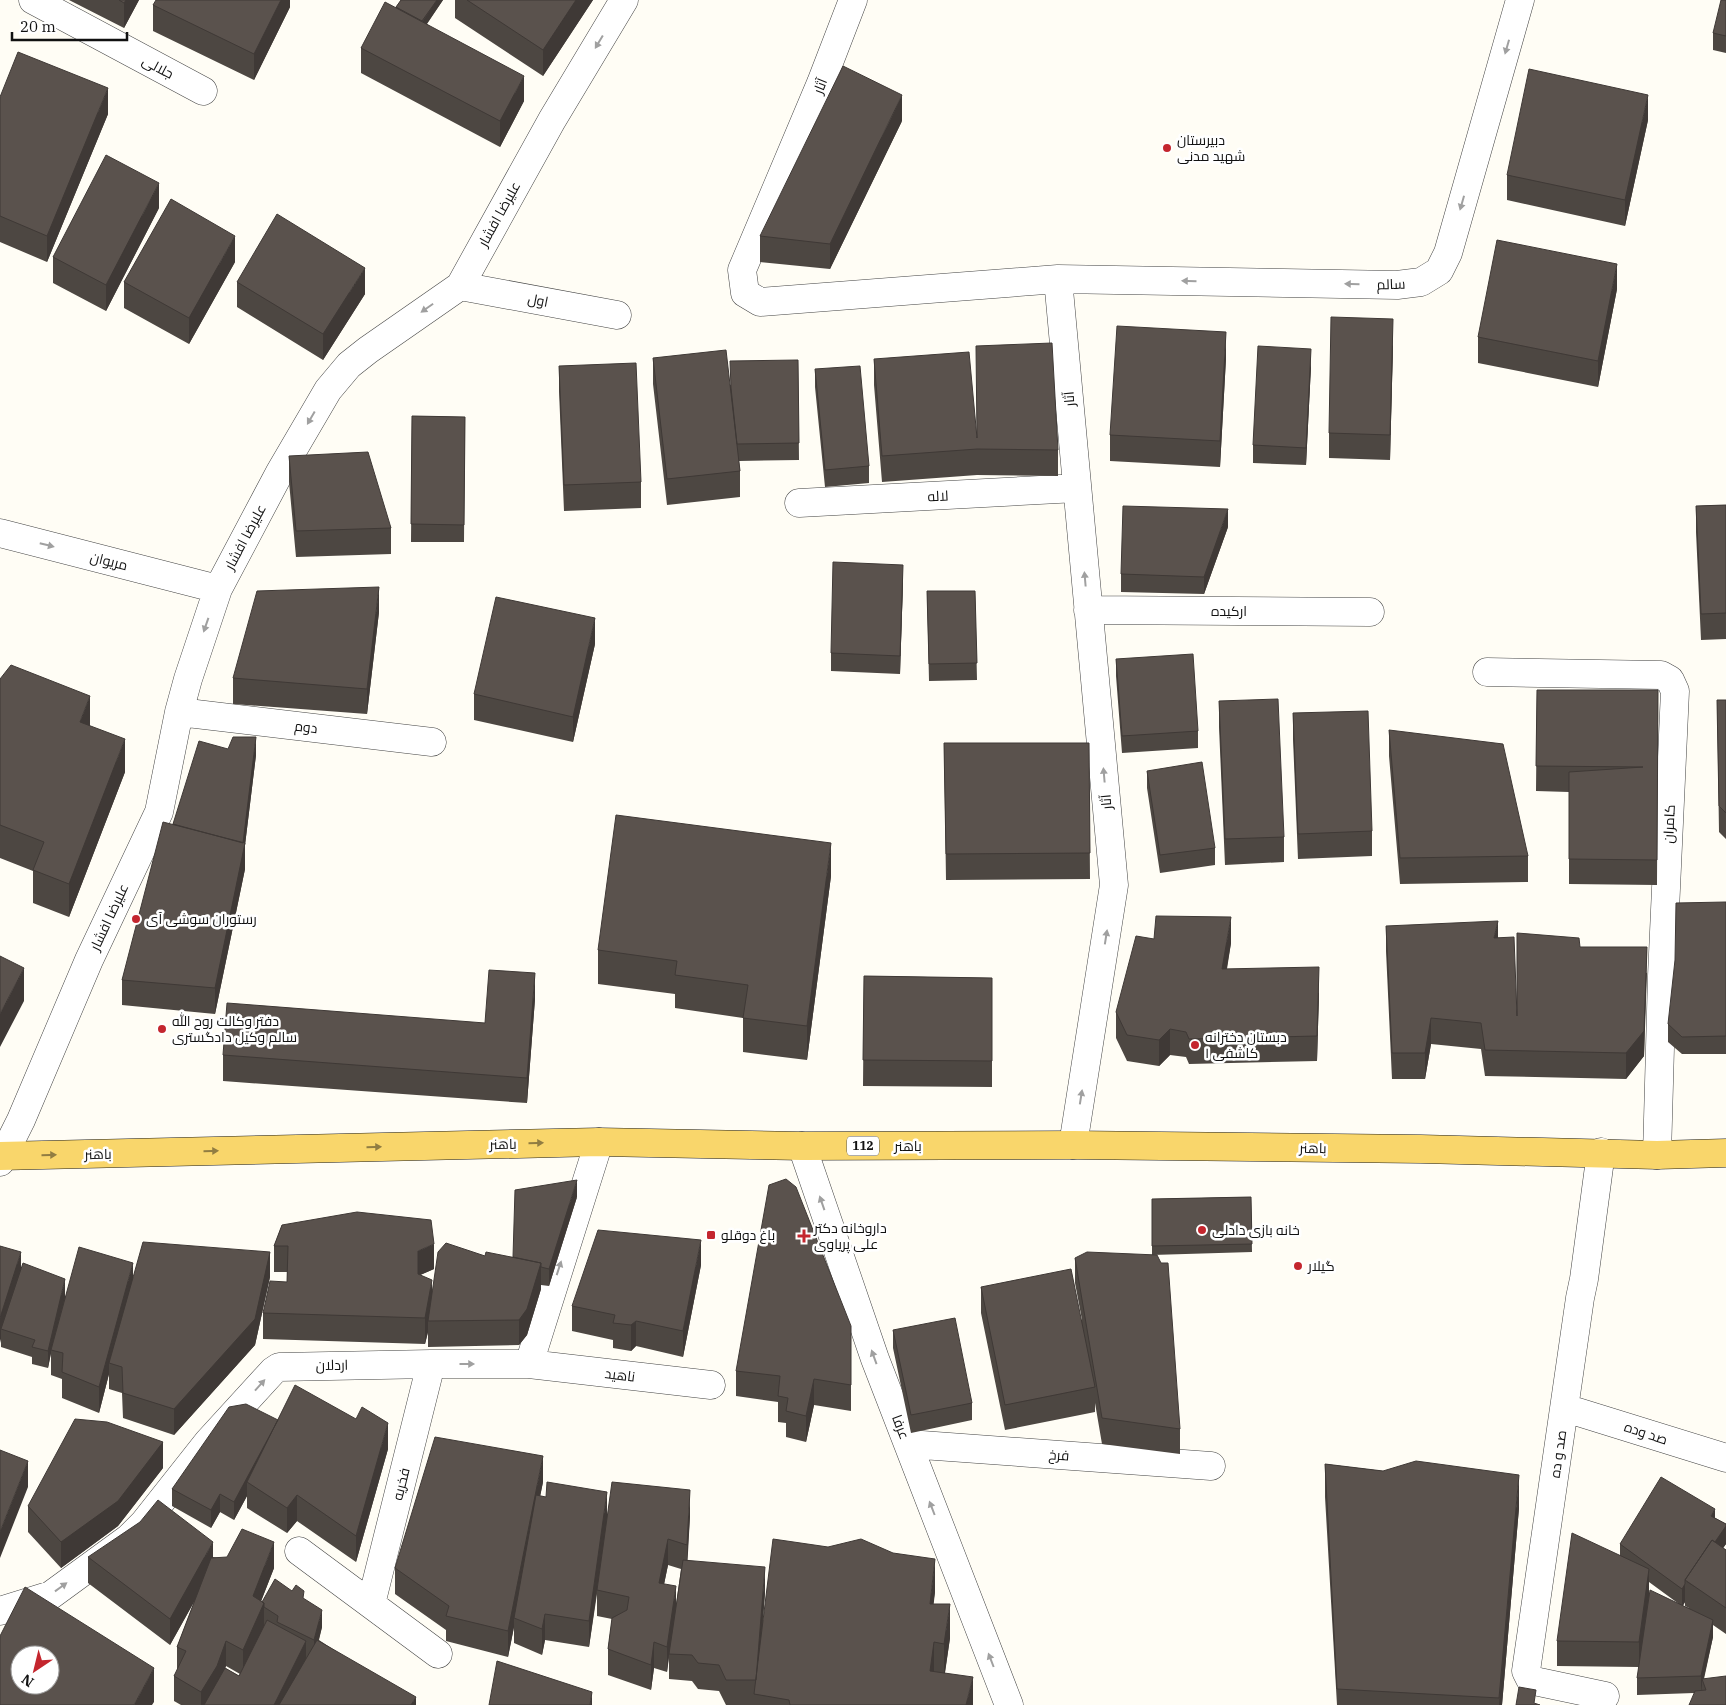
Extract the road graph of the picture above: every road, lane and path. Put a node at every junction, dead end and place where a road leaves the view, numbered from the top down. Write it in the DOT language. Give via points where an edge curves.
graph roads {
  1 [pos="33,0"];
  2 [pos="624,0"];
  3 [pos="853,0"];
  4 [pos="1520,0"];
  5 [pos="203,91"];
  6 [pos="1058,279"];
  7 [pos="460,286"];
  8 [pos="617,315"];
  9 [pos="1077,488"];
  10 [pos="799,503"];
  11 [pos="0,532"];
  12 [pos="218,589"];
  13 [pos="1088,610"];
  14 [pos="1370,612"];
  15 [pos="1486,672"];
  16 [pos="180,712"];
  17 [pos="432,742"];
  18 [pos="599,1142"];
  19 [pos="802,1146"];
  20 [pos="1073,1146"];
  21 [pos="1601,1152"];
  22 [pos="1726,1153"];
  23 [pos="1657,1155"];
  24 [pos="1,1158"];
  25 [pos="431,1364"];
  26 [pos="529,1364"];
  27 [pos="711,1385"];
  28 [pos="1565,1408"];
  29 [pos="908,1444"];
  30 [pos="1726,1458"];
  31 [pos="1211,1466"];
  32 [pos="300,1551"];
  33 [pos="371,1604"];
  34 [pos="0,1611"];
  35 [pos="438,1654"];
  36 [pos="1605,1696"];
  37 [pos="1009,1705"];
  1 -- 5 [label="street, جلالی"];
  2 -- 7 [label="street, علیرضا افشار, one-way" via="552,120"];
  3 -- 6 [label="street, آثار" via="742,270 745,293 760,302"];
  4 -- 6 [label="street, سالم, one-way" via="1448,253 1439,271 1421,282 1397,285"];
  6 -- 9 [label="street, آثار"];
  7 -- 8 [label="street, اول"];
  7 -- 12 [label="street, علیرضا افشار, one-way" via="368,350 349,365 328,390"];
  9 -- 10 [label="street, لاله"];
  13 -- 9 [label="street, آثار, one-way"];
  11 -- 12 [label="street, مریوان, one-way"];
  12 -- 16 [label="street, علیرضا افشار, one-way"];
  13 -- 14 [label="street, ارکیده"];
  20 -- 13 [label="street, آثار, one-way" via="1114,885"];
  15 -- 23 [label="street, کامران" via="1661,675 1670,680 1675,691"];
  16 -- 17 [label="street, دوم"];
  16 -- 24 [label="street, علیرضا افشار" via="159,812"];
  18 -- 19 [label="main road, باهنر / 112"];
  24 -- 18 [label="main road, باهنر / 112, one-way"];
  26 -- 18 [label="street, one-way"];
  19 -- 20 [label="main road, باهنر / 112"];
  29 -- 19 [label="street, عرفا, one-way" via="875,1359"];
  20 -- 21 [label="main road, باهنر / 112"];
  21 -- 23 [label="main road, باهنر / 112"];
  21 -- 28 [label="street, صد و ده"];
  22 -- 23 [label="main road, باهنر / 112"];
  25 -- 26 [label="street, اردلان, one-way"];
  25 -- 33 [label="street, فخریه"];
  34 -- 25 [label="street, اردلان, one-way" via="51,1595 133,1534 208,1442 279,1367"];
  26 -- 27 [label="street, ناهید"];
  28 -- 30 [label="street, صد وده"];
  28 -- 36 [label="street, صد و ده" via="1526,1671 1530,1679 1539,1682"];
  29 -- 31 [label="street, فرخ"];
  37 -- 29 [label="street, عرفا, one-way"];
  32 -- 33 [label="street"];
  33 -- 35 [label="street"];
}
